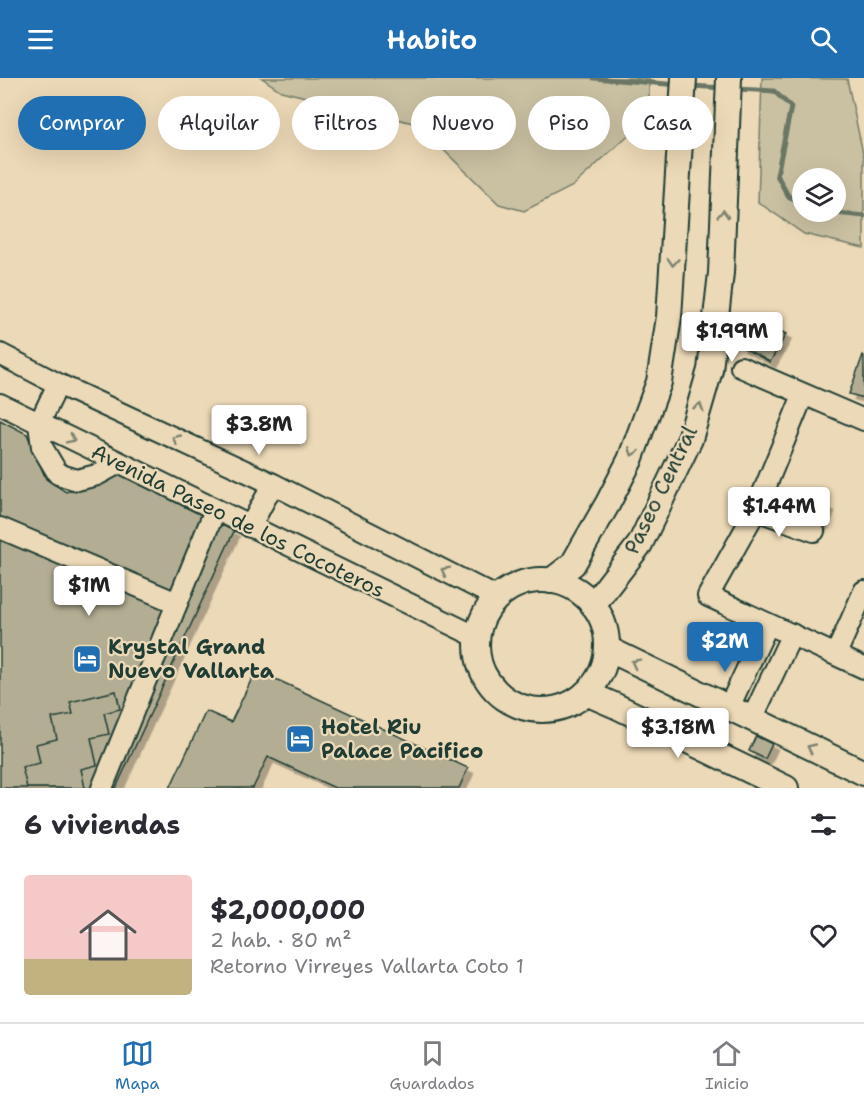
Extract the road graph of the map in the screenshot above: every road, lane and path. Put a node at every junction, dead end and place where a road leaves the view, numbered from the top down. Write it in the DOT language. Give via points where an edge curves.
graph roads {
  1 [pos="684,78"];
  2 [pos="729,78"];
  3 [pos="0,354"];
  4 [pos="741,367"];
  5 [pos="58,384"];
  6 [pos="803,395"];
  7 [pos="0,404"];
  8 [pos="864,420"];
  9 [pos="39,424"];
  10 [pos="119,463"];
  11 [pos="273,484"];
  12 [pos="215,510"];
  13 [pos="756,510"];
  14 [pos="250,527"];
  15 [pos="0,528"];
  16 [pos="814,531"];
  17 [pos="551,581"];
  18 [pos="864,591"];
  19 [pos="498,598"];
  20 [pos="177,603"];
  21 [pos="593,605"];
  22 [pos="768,624"];
  23 [pos="792,634"];
  24 [pos="477,637"];
  25 [pos="608,649"];
  26 [pos="836,654"];
  27 [pos="864,668"];
  28 [pos="586,693"];
  29 [pos="729,707"];
  30 [pos="752,719"];
  31 [pos="864,773"];
  32 [pos="102,788"];
  33 [pos="786,788"];
  1 -- 17 [label="main road, Paseo Central, one-way" via="669,317 659,382 630,460 608,503 573,564"];
  21 -- 2 [label="main road, Paseo Central, one-way" via="640,544 690,439 710,370 721,273"];
  3 -- 5 [label="street"];
  4 -- 6 [label="street"];
  5 -- 9 [label="street"];
  11 -- 5 [label="street, one-way"];
  6 -- 8 [label="street"];
  6 -- 13 [label="street"];
  7 -- 9 [label="street, Avenida Paseo de los Cocoteros"];
  9 -- 10 [label="street, Avenida Paseo de los Cocoteros, one-way"];
  9 -- 10 [label="street" via="42,447 58,474 77,480"];
  10 -- 12 [label="street, Avenida Paseo de los Cocoteros"];
  11 -- 14 [label="street"];
  19 -- 11 [label="street, one-way"];
  12 -- 14 [label="street, Avenida Paseo de los Cocoteros"];
  12 -- 20 [label="street"];
  13 -- 16 [label="street"];
  13 -- 22 [label="street" via="708,596"];
  14 -- 24 [label="street, Avenida Paseo de los Cocoteros"];
  15 -- 20 [label="street"];
  17 -- 19 [label="main road" via="532,581"];
  17 -- 21 [label="main road" via="582,593"];
  18 -- 26 [label="street"];
  19 -- 24 [label="main road" via="484,615"];
  20 -- 32 [label="street"];
  21 -- 25 [label="main road" via="602,618"];
  22 -- 23 [label="street"];
  22 -- 29 [label="street"];
  23 -- 26 [label="street"];
  23 -- 30 [label="street"];
  24 -- 28 [label="main road" via="478,661 488,683 516,706 552,710 570,705"];
  25 -- 28 [label="main road" via="601,674"];
  29 -- 25 [label="main road, one-way"];
  26 -- 27 [label="street"];
  28 -- 33 [label="main road"];
  29 -- 30 [label="main road"];
  31 -- 30 [label="main road, one-way"];
}
